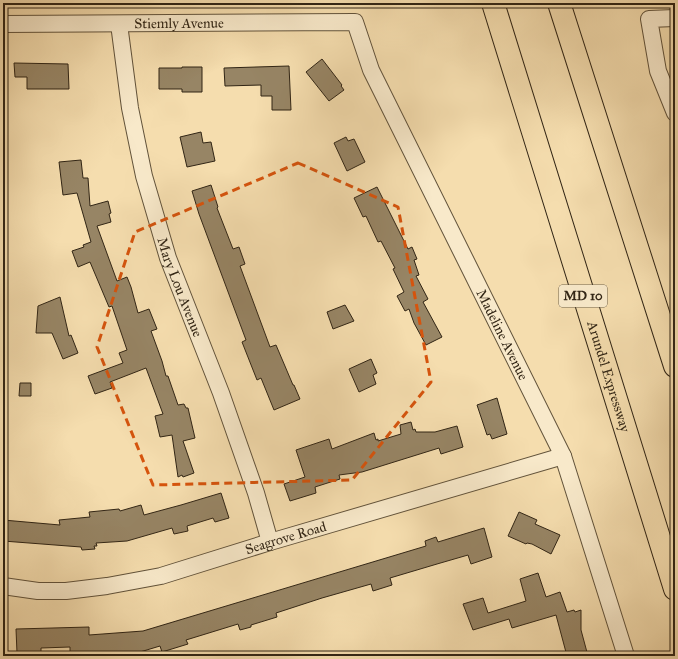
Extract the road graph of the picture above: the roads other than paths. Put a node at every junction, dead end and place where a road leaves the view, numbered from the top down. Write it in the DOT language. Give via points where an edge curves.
graph roads {
  1 [pos="492,3"];
  2 [pos="559,3"];
  3 [pos="675,18"];
  4 [pos="355,22"];
  5 [pos="3,24"];
  6 [pos="119,24"];
  7 [pos="675,113"];
  8 [pos="675,366"];
  9 [pos="563,456"];
  10 [pos="270,542"];
  11 [pos="3,586"];
  12 [pos="675,589"];
  13 [pos="626,656"];
  1 -- 12 [label="highway, Arundel Expressway / MD 10"];
  2 -- 8 [label="highway"];
  3 -- 7 [label="street" via="649,18 658,71"];
  4 -- 6 [label="street, Stiemly Avenue"];
  4 -- 9 [label="street, Madeline Avenue" via="371,70"];
  5 -- 6 [label="street, Stiemly Avenue"];
  6 -- 10 [label="street, Mary Lou Avenue" via="130,108 144,176 166,251 221,392"];
  9 -- 10 [label="street, Seagrove Road"];
  9 -- 13 [label="street, Madeline Avenue"];
  10 -- 11 [label="street, Seagrove Road" via="161,576 107,586 66,591 38,591"];
}
